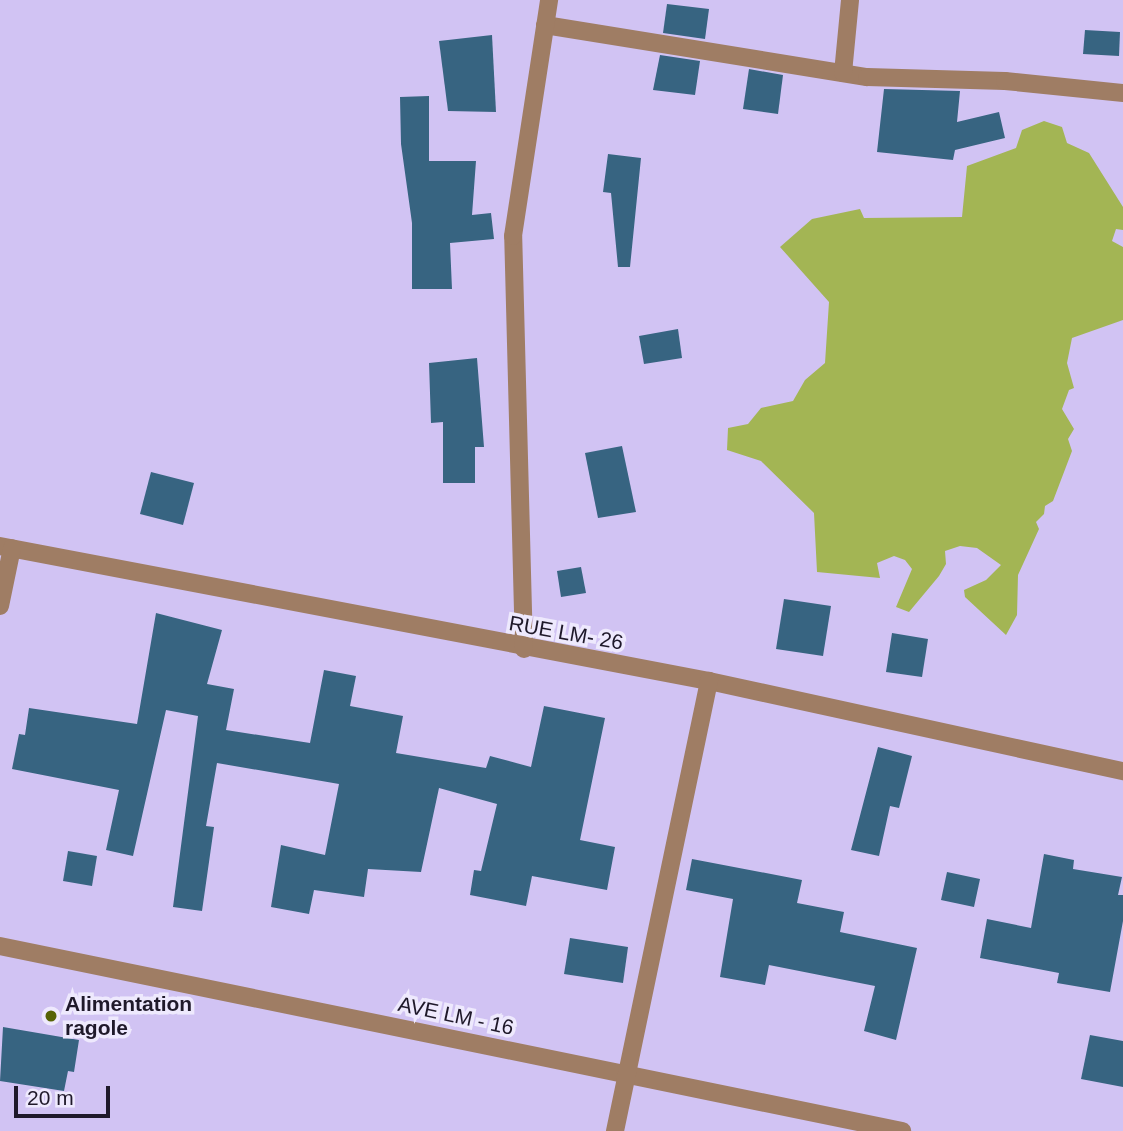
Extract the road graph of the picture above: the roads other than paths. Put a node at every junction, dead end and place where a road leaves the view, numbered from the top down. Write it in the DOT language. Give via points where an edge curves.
graph roads {
  1 [pos="549,0"];
  2 [pos="850,0"];
  3 [pos="545,25"];
  4 [pos="844,73"];
  5 [pos="1123,93"];
  6 [pos="6,547"];
  7 [pos="0,606"];
  8 [pos="524,649"];
  9 [pos="709,681"];
  10 [pos="1123,771"];
  11 [pos="0,946"];
  12 [pos="626,1074"];
  13 [pos="615,1131"];
  14 [pos="902,1131"];
  1 -- 3 [label="street"];
  2 -- 4 [label="street"];
  3 -- 4 [label="street"];
  3 -- 8 [label="street" via="513,236"];
  4 -- 5 [label="street" via="1005,81"];
  6 -- 7 [label="street"];
  6 -- 8 [label="street, RUE LM- 26"];
  8 -- 9 [label="street, RUE LM- 26"];
  9 -- 10 [label="street, RUE LM- 26"];
  9 -- 12 [label="street"];
  11 -- 12 [label="street, AVE LM - 16"];
  12 -- 13 [label="street"];
  12 -- 14 [label="street, AVE LM - 16"];
}
